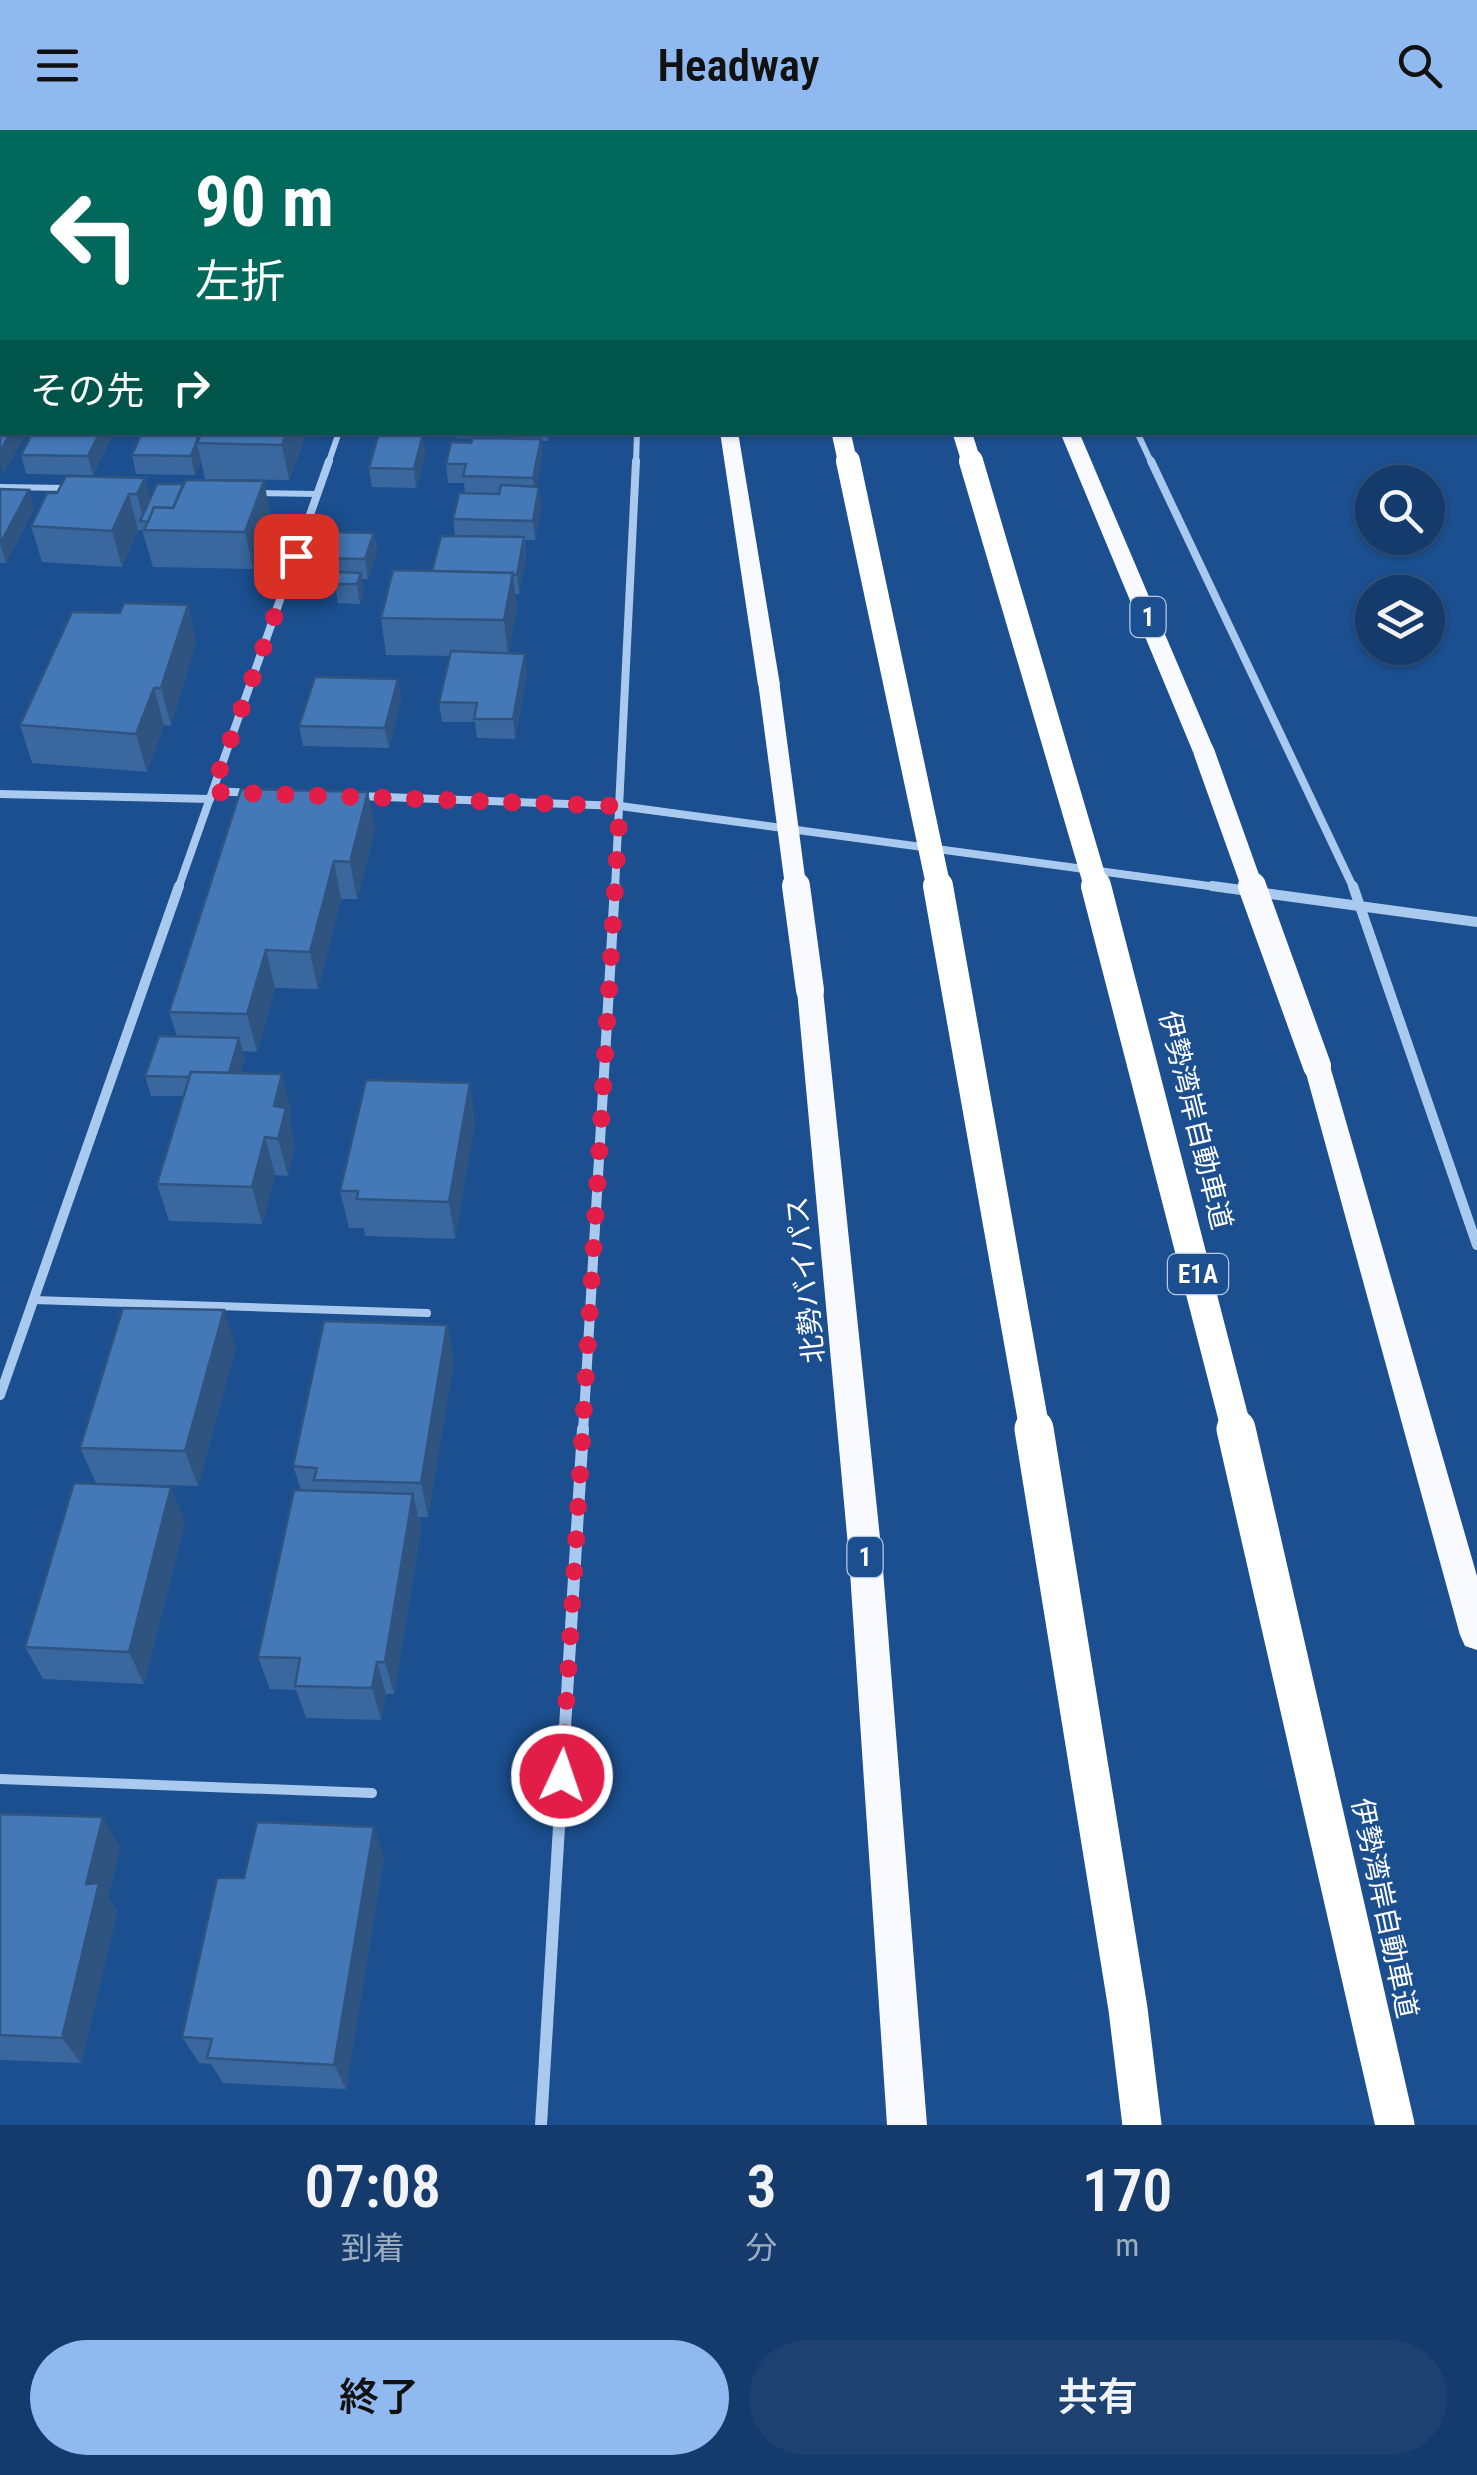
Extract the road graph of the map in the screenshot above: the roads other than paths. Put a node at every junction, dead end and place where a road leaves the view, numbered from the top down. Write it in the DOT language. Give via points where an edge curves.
graph roads {
  1 [pos="338,435"];
  2 [pos="637,435"];
  3 [pos="729,435"];
  4 [pos="842,435"];
  5 [pos="963,435"];
  6 [pos="1071,435"];
  7 [pos="1139,435"];
  8 [pos="0,487"];
  9 [pos="79,489"];
  10 [pos="238,492"];
  11 [pos="317,494"];
  12 [pos="268,793"];
  13 [pos="0,794"];
  14 [pos="342,795"];
  15 [pos="211,796"];
  16 [pos="620,806"];
  17 [pos="1362,905"];
  18 [pos="1477,922"];
  19 [pos="1477,1244"];
  20 [pos="34,1300"];
  21 [pos="426,1313"];
  22 [pos="0,1395"];
  23 [pos="1477,1635"];
  24 [pos="0,1778"];
  25 [pos="372,1793"];
  26 [pos="540,2125"];
  27 [pos="907,2125"];
  28 [pos="1142,2125"];
  29 [pos="1395,2125"];
  1 -- 11 [label="street"];
  2 -- 16 [label="street"];
  3 -- 27 [label="highway, 北勢バイパス / 1, bridge" via="810,990 851,1385"];
  4 -- 28 [label="highway, bridge" via="896,662 980,1111"];
  5 -- 29 [label="highway, 伊勢湾岸自動車道 / E1A, bridge" via="1035,660 1151,1078 1342,1870"];
  6 -- 23 [label="highway, 1, bridge" via="1204,752 1318,1066"];
  7 -- 17 [label="street"];
  8 -- 9 [label="lane"];
  10 -- 11 [label="lane"];
  11 -- 15 [label="street"];
  12 -- 15 [label="street"];
  13 -- 15 [label="street"];
  14 -- 16 [label="street"];
  15 -- 20 [label="street"];
  16 -- 17 [label="street"];
  16 -- 26 [label="street"];
  17 -- 18 [label="street"];
  17 -- 19 [label="street"];
  20 -- 21 [label="lane"];
  20 -- 22 [label="street"];
  24 -- 25 [label="lane"];
}
